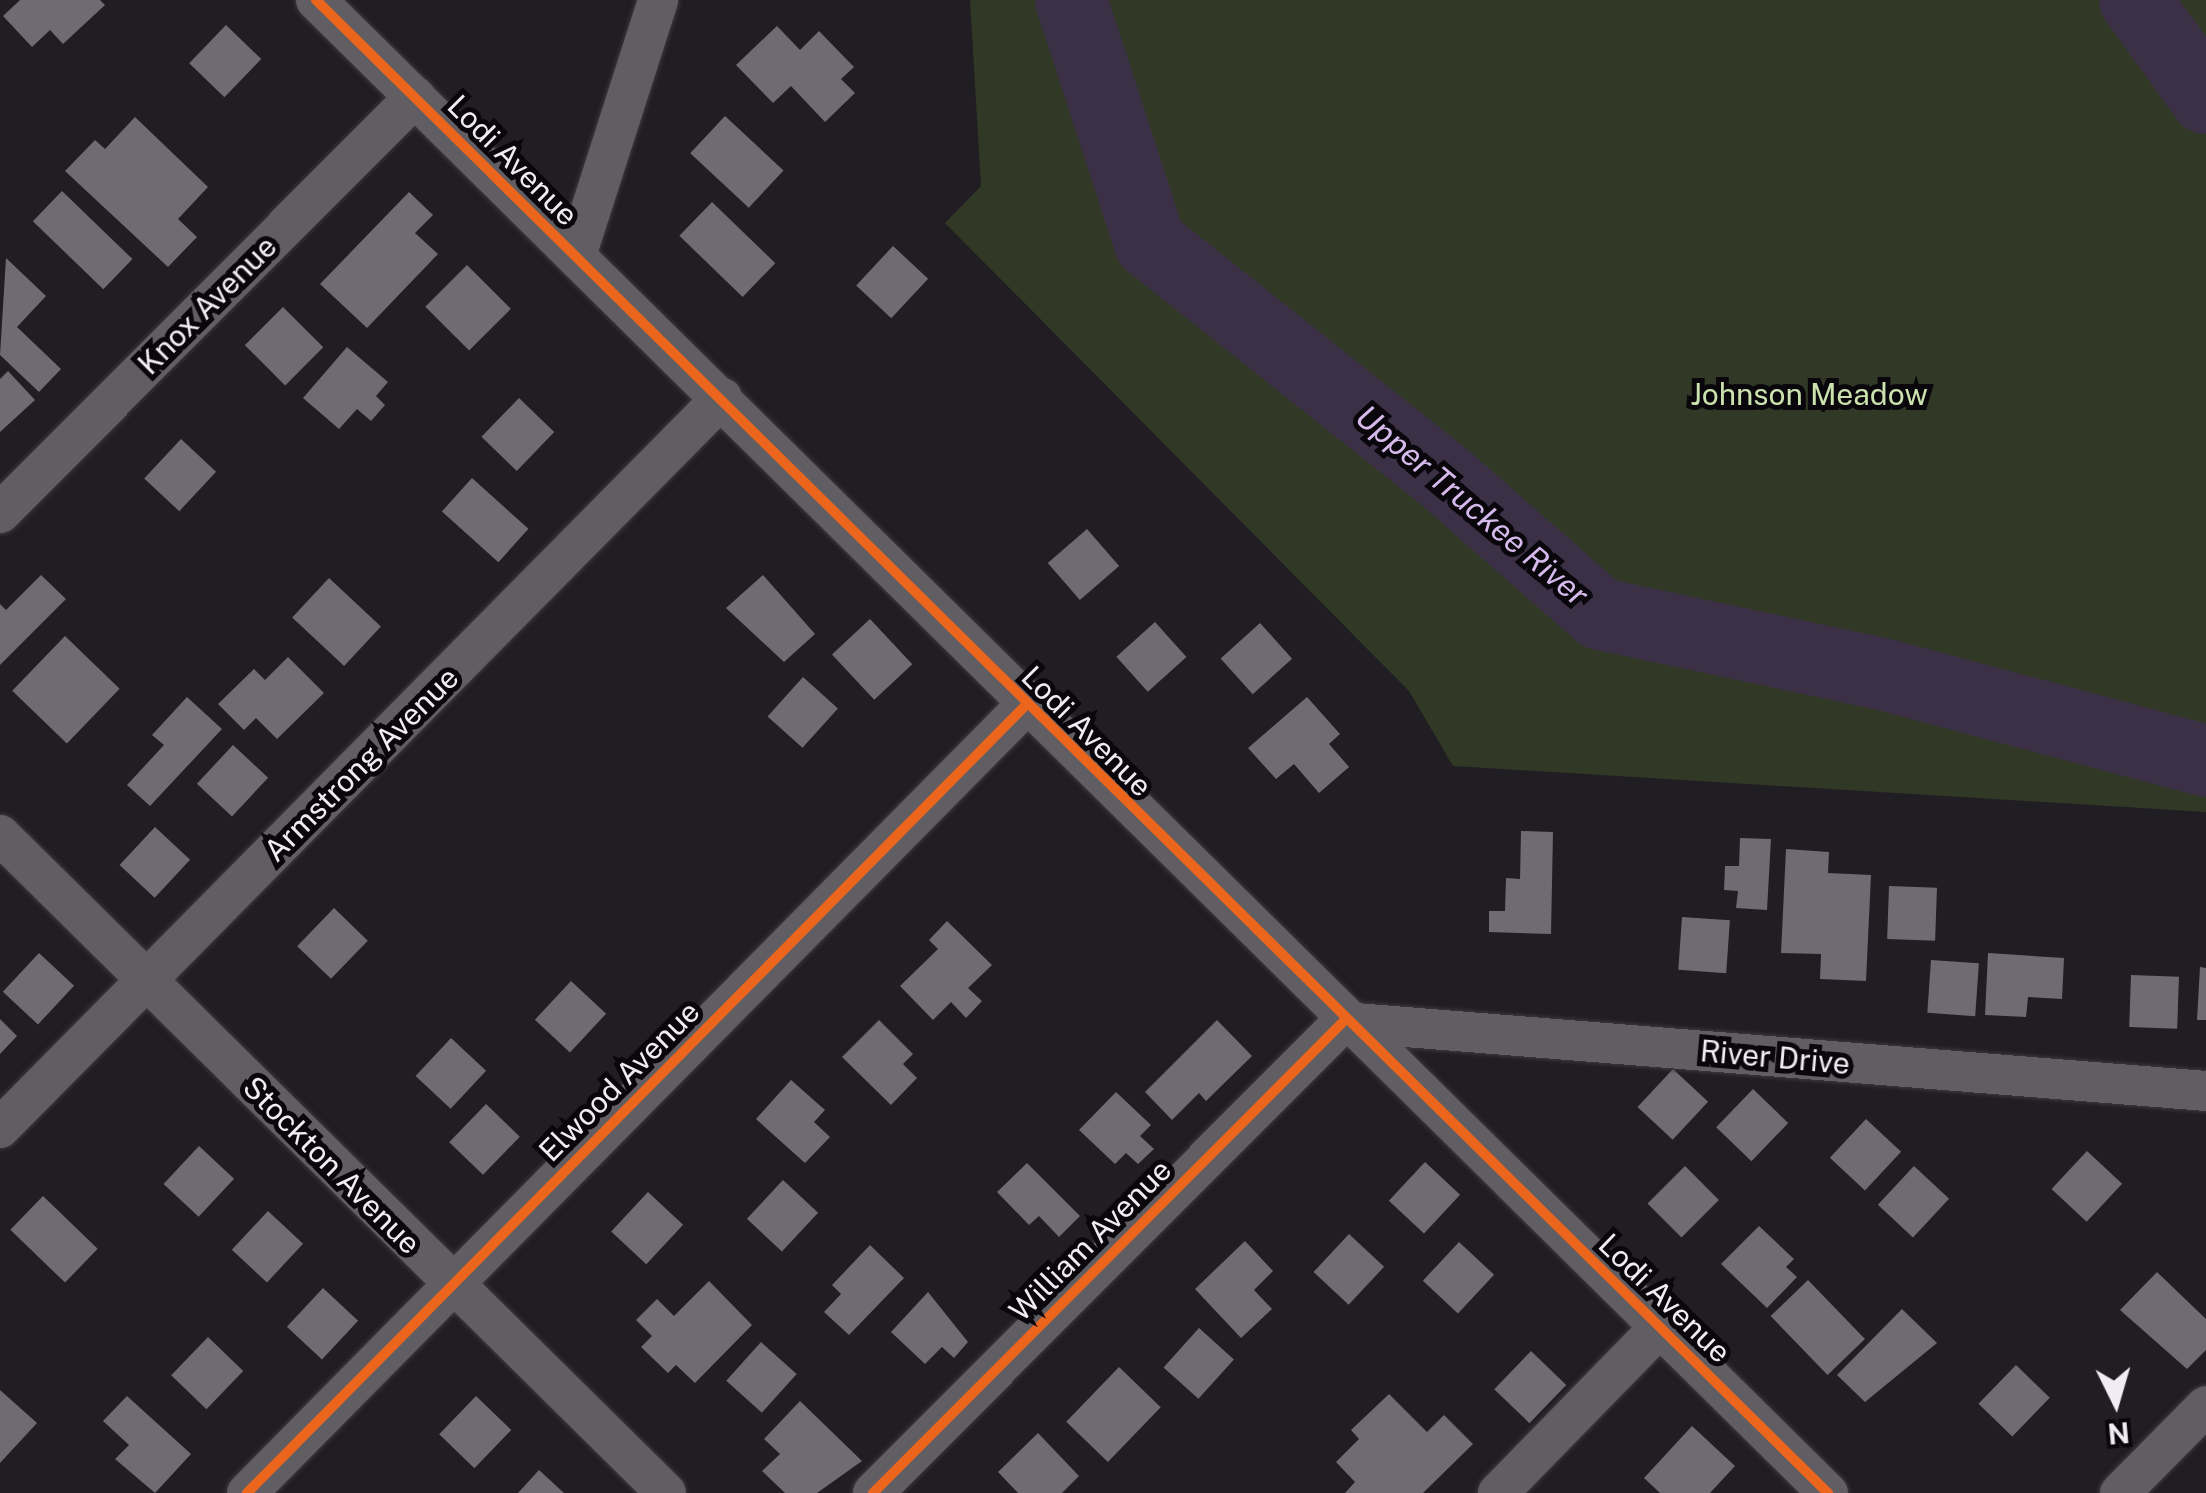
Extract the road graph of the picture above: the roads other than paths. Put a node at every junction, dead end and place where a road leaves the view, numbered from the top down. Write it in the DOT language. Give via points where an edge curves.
graph roads {
  1 [pos="316,0"];
  2 [pos="658,0"];
  3 [pos="415,98"];
  4 [pos="576,256"];
  5 [pos="722,398"];
  6 [pos="0,513"];
  7 [pos="1026,705"];
  8 [pos="0,835"];
  9 [pos="146,982"];
  10 [pos="1343,1022"];
  11 [pos="2206,1091"];
  12 [pos="0,1128"];
  13 [pos="453,1284"];
  14 [pos="1660,1327"];
  15 [pos="2203,1415"];
  16 [pos="247,1493"];
  17 [pos="666,1493"];
  18 [pos="872,1493"];
  19 [pos="1498,1493"];
  20 [pos="1828,1493"];
  21 [pos="2120,1493"];
  1 -- 3 [label="street, Lodi Avenue"];
  2 -- 4 [label="street"];
  3 -- 4 [label="street, Lodi Avenue"];
  3 -- 6 [label="street, Knox Avenue"];
  4 -- 5 [label="street, Lodi Avenue"];
  5 -- 7 [label="street, Lodi Avenue"];
  5 -- 9 [label="street, Armstrong Avenue"];
  7 -- 10 [label="street, Lodi Avenue"];
  7 -- 13 [label="street, Elwood Avenue"];
  8 -- 9 [label="street, Stockton Avenue"];
  9 -- 12 [label="street, Armstrong Avenue"];
  9 -- 13 [label="street, Stockton Avenue"];
  10 -- 11 [label="street, River Drive"];
  10 -- 14 [label="street, Lodi Avenue"];
  10 -- 18 [label="street, William Avenue"];
  13 -- 16 [label="street, Elwood Avenue"];
  13 -- 17 [label="street, Stockton Avenue"];
  14 -- 19 [label="street"];
  14 -- 20 [label="street, Lodi Avenue"];
  15 -- 21 [label="street"];
}
